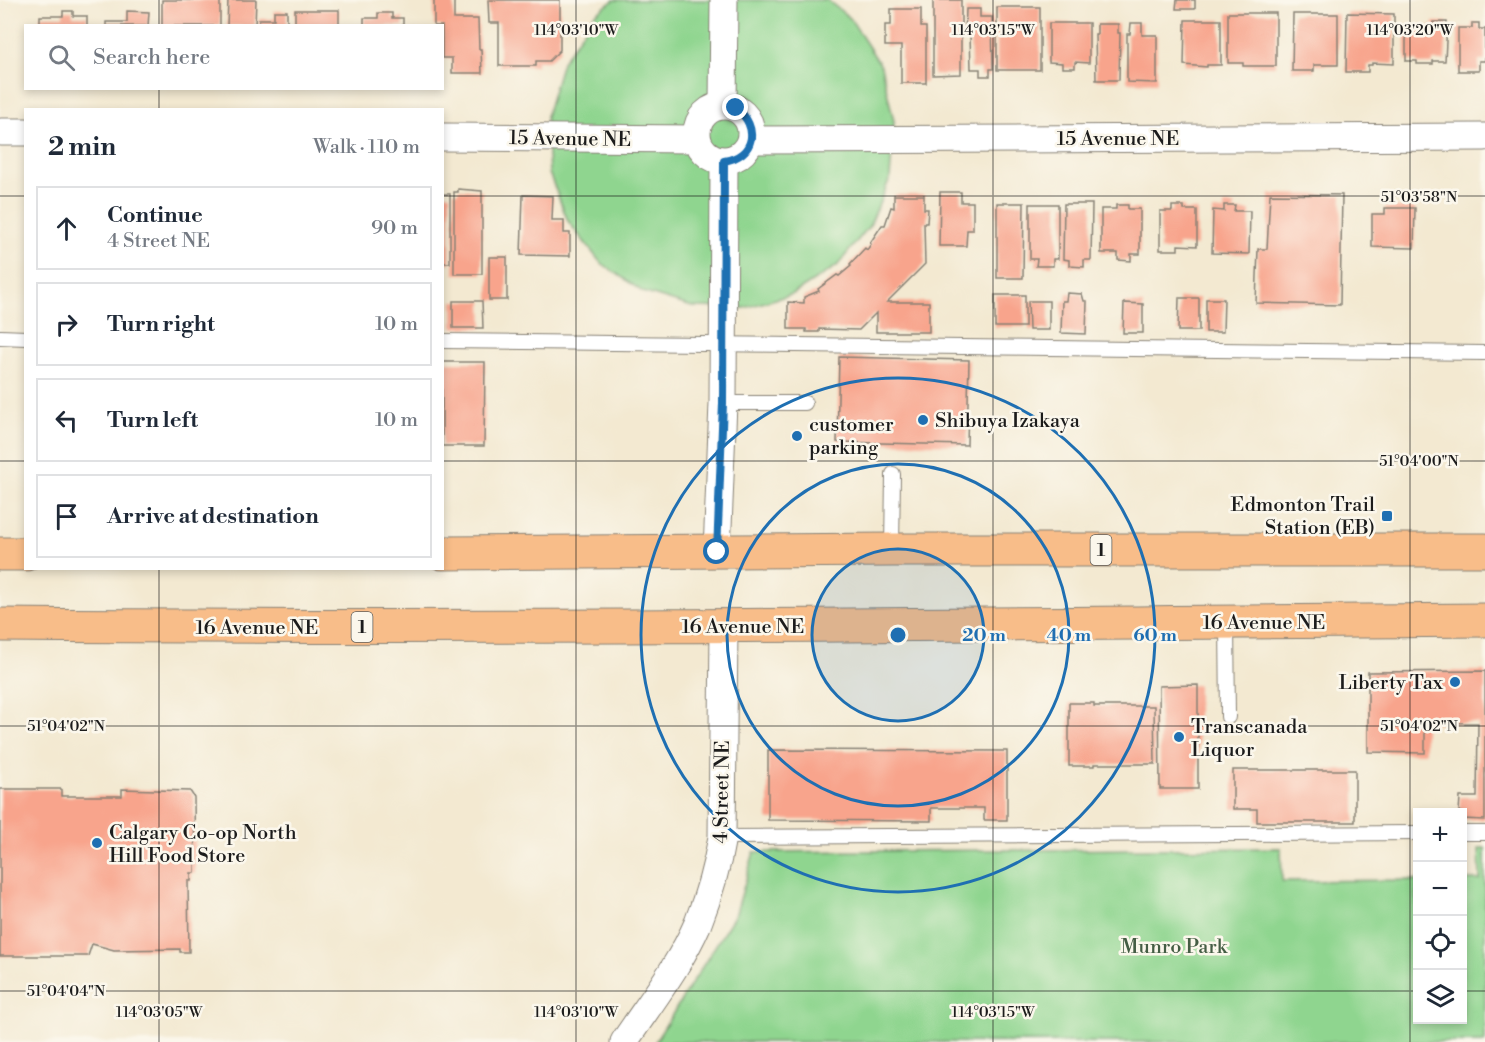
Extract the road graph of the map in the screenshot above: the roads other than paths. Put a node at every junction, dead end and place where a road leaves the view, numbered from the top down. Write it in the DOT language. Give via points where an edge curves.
graph roads {
  1 [pos="724,0"];
  2 [pos="723,105"];
  3 [pos="444,136"];
  4 [pos="1485,137"];
  5 [pos="697,139"];
  6 [pos="751,140"];
  7 [pos="724,161"];
  8 [pos="0,338"];
  9 [pos="24,338"];
  10 [pos="444,341"];
  11 [pos="722,344"];
  12 [pos="1485,353"];
  13 [pos="723,403"];
  14 [pos="805,403"];
  15 [pos="893,474"];
  16 [pos="892,550"];
  17 [pos="1485,550"];
  18 [pos="717,552"];
  19 [pos="444,553"];
  20 [pos="0,554"];
  21 [pos="24,554"];
  22 [pos="1485,620"];
  23 [pos="1227,622"];
  24 [pos="0,626"];
  25 [pos="724,626"];
  26 [pos="1228,717"];
  27 [pos="1413,833"];
  28 [pos="1467,833"];
  29 [pos="1485,833"];
  30 [pos="722,837"];
  31 [pos="624,1042"];
  1 -- 2 [label="street"];
  2 -- 5 [label="street" via="702,116"];
  2 -- 6 [label="street" via="746,116"];
  3 -- 5 [label="street, 15 Avenue NE"];
  4 -- 6 [label="street, 15 Avenue NE"];
  5 -- 7 [label="street" via="706,155"];
  6 -- 7 [label="street" via="741,155"];
  7 -- 11 [label="street"];
  8 -- 9 [label="lane"];
  10 -- 11 [label="lane"];
  11 -- 12 [label="lane"];
  11 -- 13 [label="street"];
  13 -- 14 [label="lane"];
  13 -- 18 [label="street"];
  15 -- 16 [label="lane"];
  16 -- 17 [label="highway, 1"];
  16 -- 18 [label="highway, 1"];
  18 -- 19 [label="highway, 1"];
  20 -- 21 [label="highway"];
  22 -- 23 [label="highway, 16 Avenue NE / 1"];
  23 -- 25 [label="highway, 16 Avenue NE / 1"];
  23 -- 26 [label="lane"];
  24 -- 25 [label="highway, 16 Avenue NE / 1"];
  25 -- 30 [label="street, 4 Street NE"];
  27 -- 30 [label="lane"];
  28 -- 29 [label="lane"];
  30 -- 31 [label="street, 4 Street NE" via="715,873 697,924 682,955"];
}
